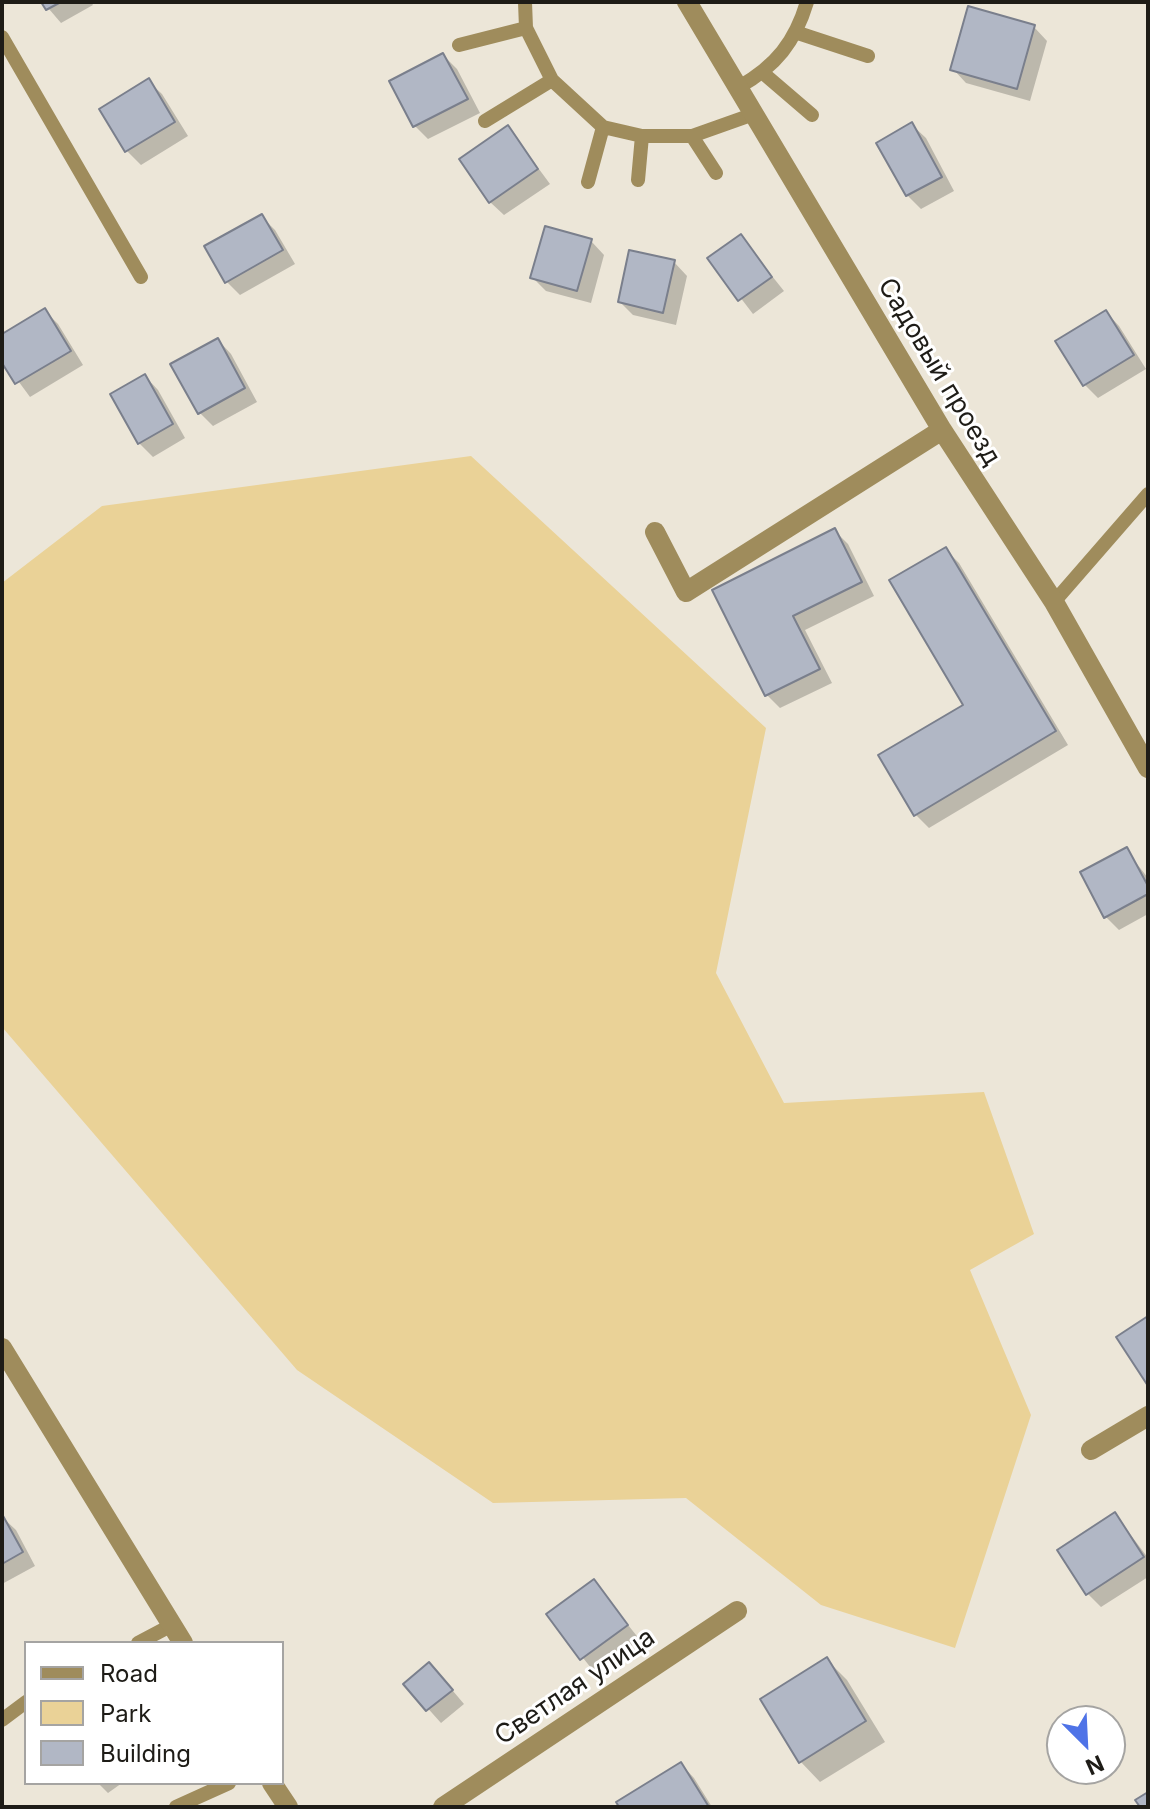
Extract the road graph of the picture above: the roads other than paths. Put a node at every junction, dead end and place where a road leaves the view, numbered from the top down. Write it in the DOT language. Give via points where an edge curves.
graph roads {
  1 [pos="525,2"];
  2 [pos="687,2"];
  3 [pos="807,2"];
  4 [pos="526,28"];
  5 [pos="798,33"];
  6 [pos="2,37"];
  7 [pos="459,45"];
  8 [pos="868,56"];
  9 [pos="763,73"];
  10 [pos="552,80"];
  11 [pos="739,87"];
  12 [pos="754,114"];
  13 [pos="812,115"];
  14 [pos="485,121"];
  15 [pos="603,127"];
  16 [pos="642,136"];
  17 [pos="692,136"];
  18 [pos="716,173"];
  19 [pos="638,180"];
  20 [pos="588,182"];
  21 [pos="141,277"];
  22 [pos="942,430"];
  23 [pos="1148,494"];
  24 [pos="655,532"];
  25 [pos="1054,602"];
  26 [pos="1148,768"];
  27 [pos="2,1348"];
  28 [pos="1148,1416"];
  29 [pos="1091,1450"];
  30 [pos="737,1611"];
  31 [pos="172,1625"];
  32 [pos="142,1641"];
  33 [pos="182,1641"];
  34 [pos="24,1704"];
  35 [pos="2,1720"];
  36 [pos="225,1785"];
  37 [pos="273,1785"];
  38 [pos="176,1807"];
  39 [pos="288,1807"];
  40 [pos="443,1807"];
  1 -- 4 [label="lane"];
  2 -- 11 [label="street, Садовый проезд"];
  3 -- 5 [label="lane"];
  4 -- 7 [label="lane"];
  4 -- 10 [label="lane"];
  5 -- 8 [label="lane"];
  5 -- 9 [label="lane"];
  6 -- 21 [label="lane"];
  9 -- 11 [label="lane"];
  9 -- 13 [label="lane"];
  10 -- 14 [label="lane"];
  10 -- 15 [label="lane"];
  11 -- 12 [label="street, Садовый проезд"];
  12 -- 17 [label="lane"];
  12 -- 22 [label="street, Садовый проезд"];
  15 -- 16 [label="lane"];
  15 -- 20 [label="lane"];
  16 -- 17 [label="lane"];
  16 -- 19 [label="lane"];
  17 -- 18 [label="lane"];
  22 -- 24 [label="street" via="686,592"];
  22 -- 25 [label="street, Садовый проезд"];
  23 -- 25 [label="lane"];
  25 -- 26 [label="street, Садовый проезд"];
  27 -- 31 [label="street"];
  28 -- 29 [label="street"];
  30 -- 40 [label="street, Светлая улица"];
  31 -- 32 [label="lane"];
  31 -- 33 [label="street"];
  34 -- 35 [label="lane"];
  36 -- 38 [label="lane"];
  37 -- 39 [label="street"];
}
